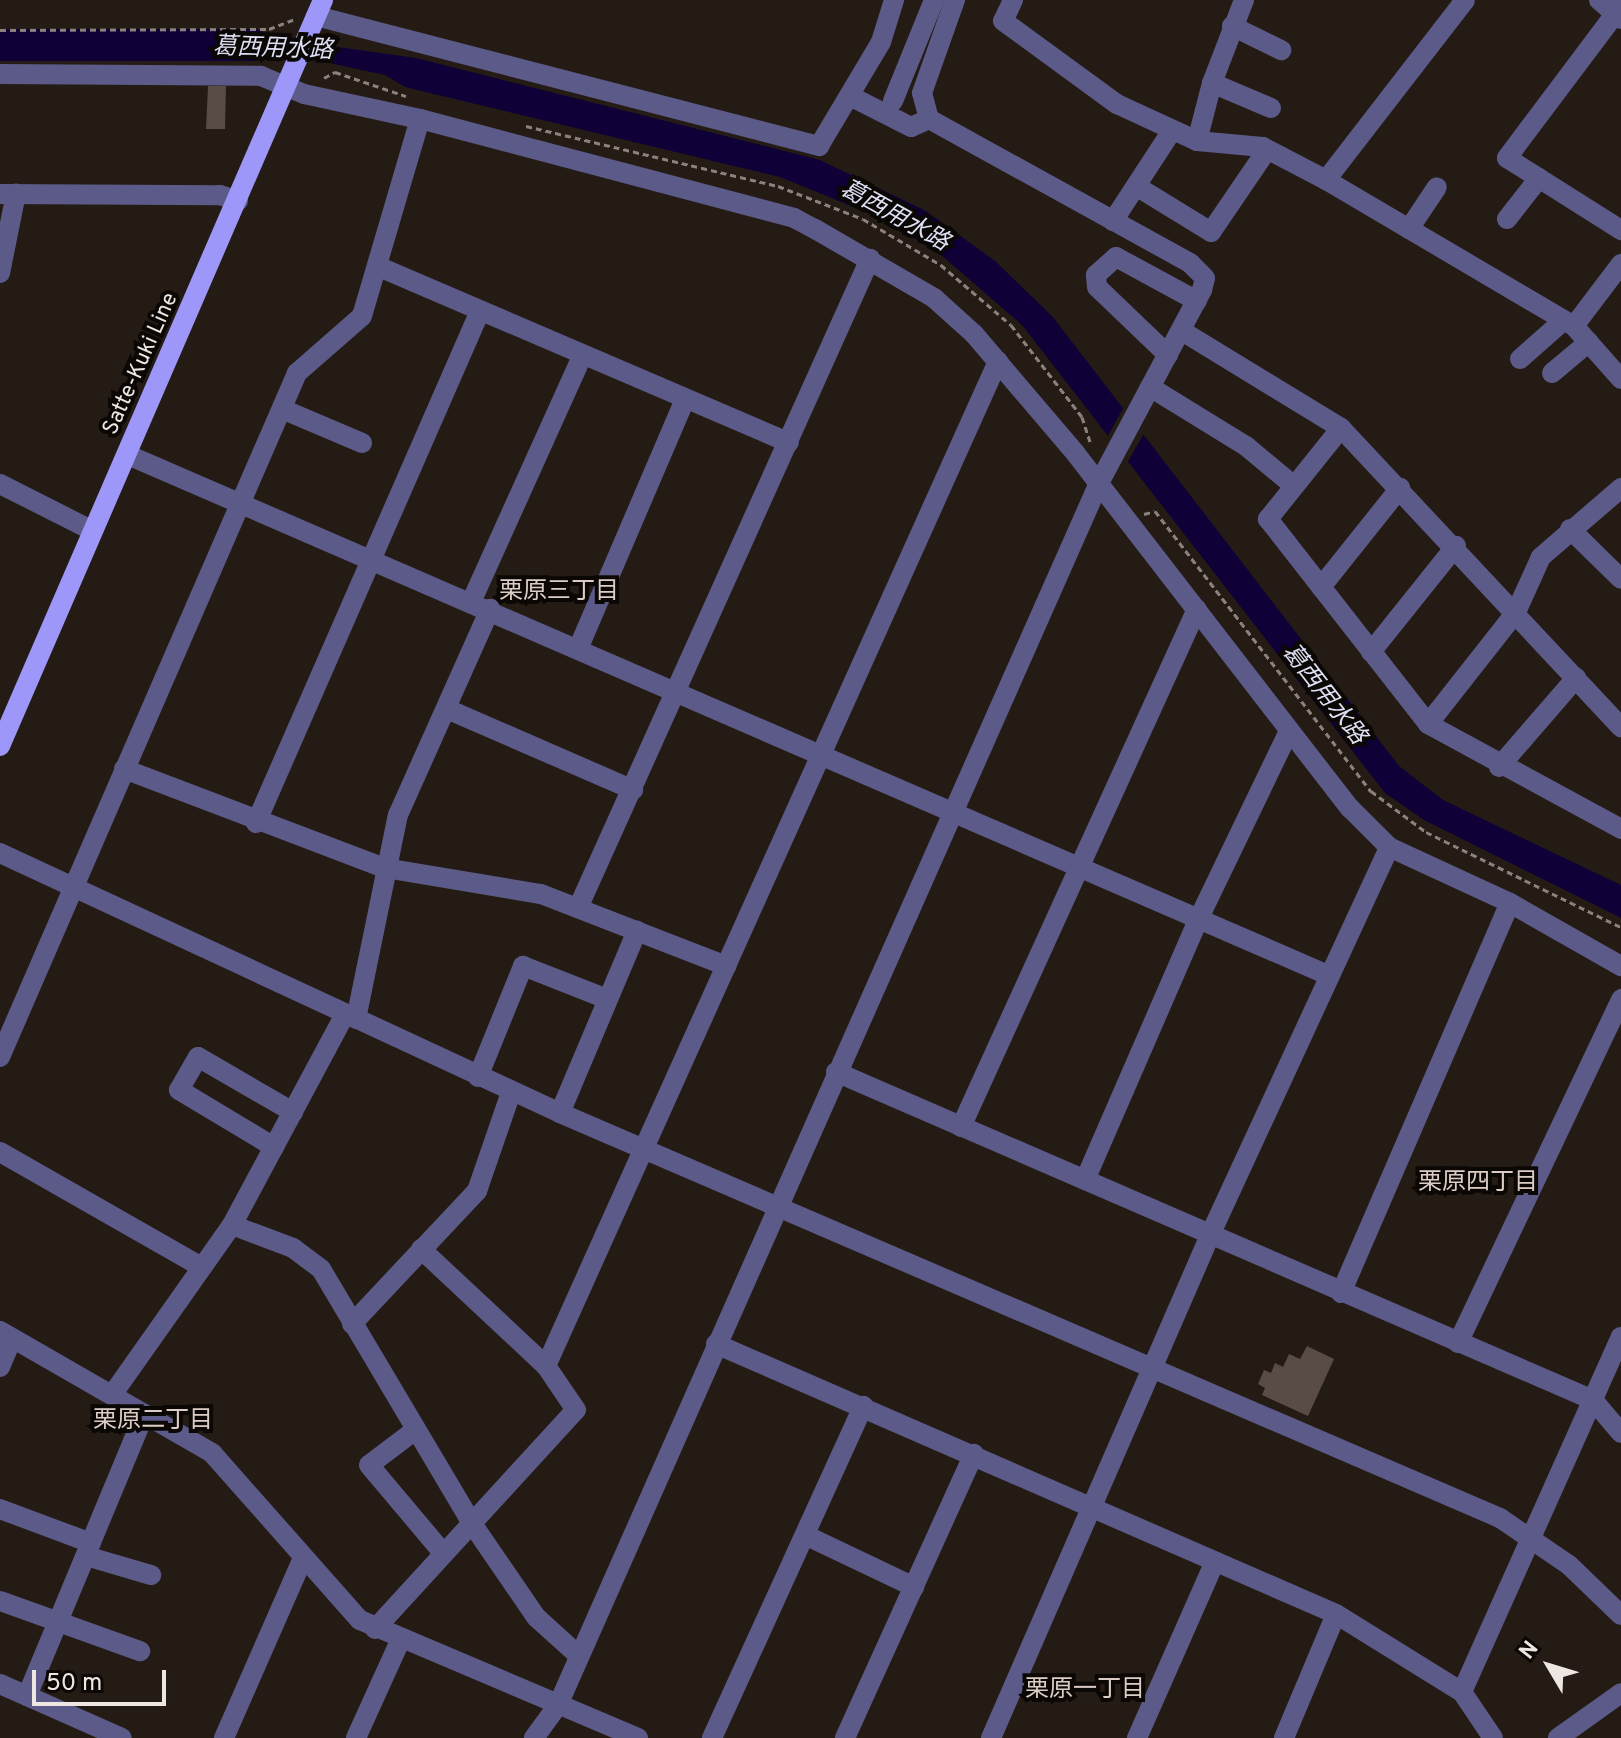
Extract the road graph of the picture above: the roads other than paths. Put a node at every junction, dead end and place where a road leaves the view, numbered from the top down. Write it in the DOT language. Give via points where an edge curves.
graph roads {
  1 [pos="894,0"];
  2 [pos="934,0"];
  3 [pos="955,0"];
  4 [pos="1013,0"];
  5 [pos="1244,0"];
  6 [pos="1465,0"];
  7 [pos="1599,0"];
  8 [pos="1619,13"];
  9 [pos="311,16"];
  10 [pos="1232,26"];
  11 [pos="1281,50"];
  12 [pos="0,74"];
  13 [pos="290,78"];
  14 [pos="1212,83"];
  15 [pos="852,97"];
  16 [pos="893,101"];
  17 [pos="1271,108"];
  18 [pos="420,119"];
  19 [pos="929,119"];
  20 [pos="1171,132"];
  21 [pos="1197,141"];
  22 [pos="1267,150"];
  23 [pos="1539,178"];
  24 [pos="1326,180"];
  25 [pos="1136,186"];
  26 [pos="1437,187"];
  27 [pos="8,194"];
  28 [pos="238,201"];
  29 [pos="1507,219"];
  30 [pos="1113,221"];
  31 [pos="1409,229"];
  32 [pos="1621,230"];
  33 [pos="870,259"];
  34 [pos="1621,264"];
  35 [pos="377,266"];
  36 [pos="0,273"];
  37 [pos="1197,301"];
  38 [pos="480,311"];
  39 [pos="1569,324"];
  40 [pos="1182,331"];
  41 [pos="1589,342"];
  42 [pos="1168,355"];
  43 [pos="582,356"];
  44 [pos="1520,359"];
  45 [pos="998,361"];
  46 [pos="1552,373"];
  47 [pos="1621,379"];
  48 [pos="1150,387"];
  49 [pos="684,402"];
  50 [pos="282,409"];
  51 [pos="1341,428"];
  52 [pos="362,443"];
  53 [pos="789,443"];
  54 [pos="128,455"];
  55 [pos="1099,483"];
  56 [pos="0,484"];
  57 [pos="1294,486"];
  58 [pos="1400,488"];
  59 [pos="1621,488"];
  60 [pos="241,502"];
  61 [pos="1570,529"];
  62 [pos="93,531"];
  63 [pos="1456,546"];
  64 [pos="374,559"];
  65 [pos="1621,579"];
  66 [pos="1321,587"];
  67 [pos="481,605"];
  68 [pos="1197,609"];
  69 [pos="1516,612"];
  70 [pos="578,649"];
  71 [pos="1371,652"];
  72 [pos="1576,678"];
  73 [pos="679,693"];
  74 [pos="447,709"];
  75 [pos="1428,724"];
  76 [pos="1621,727"];
  77 [pos="1289,731"];
  78 [pos="0,746"];
  79 [pos="821,756"];
  80 [pos="1499,767"];
  81 [pos="124,769"];
  82 [pos="633,790"];
  83 [pos="953,813"];
  84 [pos="256,823"];
  85 [pos="1621,829"];
  86 [pos="1389,847"];
  87 [pos="0,853"];
  88 [pos="1076,866"];
  89 [pos="385,868"];
  90 [pos="72,888"];
  91 [pos="1510,903"];
  92 [pos="578,908"];
  93 [pos="1199,918"];
  94 [pos="637,931"];
  95 [pos="727,966"];
  96 [pos="1621,966"];
  97 [pos="1328,975"];
  98 [pos="607,999"];
  99 [pos="1621,999"];
  100 [pos="350,1016"];
  101 [pos="0,1057"];
  102 [pos="836,1072"];
  103 [pos="478,1077"];
  104 [pos="511,1092"];
  105 [pos="293,1112"];
  106 [pos="560,1113"];
  107 [pos="961,1127"];
  108 [pos="274,1147"];
  109 [pos="644,1150"];
  110 [pos="0,1152"];
  111 [pos="1085,1180"];
  112 [pos="777,1206"];
  113 [pos="232,1225"];
  114 [pos="1211,1233"];
  115 [pos="421,1249"];
  116 [pos="202,1267"];
  117 [pos="1341,1293"];
  118 [pos="352,1324"];
  119 [pos="6,1335"];
  120 [pos="1621,1337"];
  121 [pos="1458,1343"];
  122 [pos="716,1344"];
  123 [pos="546,1366"];
  124 [pos="0,1367"];
  125 [pos="1152,1367"];
  126 [pos="112,1395"];
  127 [pos="1593,1400"];
  128 [pos="863,1406"];
  129 [pos="144,1415"];
  130 [pos="414,1431"];
  131 [pos="1621,1433"];
  132 [pos="974,1454"];
  133 [pos="1091,1506"];
  134 [pos="0,1509"];
  135 [pos="471,1522"];
  136 [pos="805,1535"];
  137 [pos="1531,1536"];
  138 [pos="88,1550"];
  139 [pos="443,1553"];
  140 [pos="303,1558"];
  141 [pos="1215,1561"];
  142 [pos="151,1575"];
  143 [pos="914,1587"];
  144 [pos="0,1601"];
  145 [pos="1336,1614"];
  146 [pos="1621,1615"];
  147 [pos="59,1622"];
  148 [pos="375,1629"];
  149 [pos="401,1639"];
  150 [pos="140,1651"];
  151 [pos="579,1656"];
  152 [pos="0,1684"];
  153 [pos="1462,1692"];
  154 [pos="1621,1693"];
  155 [pos="27,1696"];
  156 [pos="558,1705"];
  157 [pos="122,1738"];
  158 [pos="224,1738"];
  159 [pos="356,1738"];
  160 [pos="534,1738"];
  161 [pos="638,1738"];
  162 [pos="712,1738"];
  163 [pos="845,1738"];
  164 [pos="991,1738"];
  165 [pos="1137,1738"];
  166 [pos="1284,1738"];
  167 [pos="1493,1738"];
  168 [pos="1558,1738"];
  1 -- 15 [label="street" via="881,42"];
  2 -- 16 [label="street"];
  3 -- 19 [label="street" via="922,93"];
  4 -- 20 [label="street" via="1003,21 1117,104"];
  5 -- 10 [label="street"];
  6 -- 24 [label="street"];
  7 -- 8 [label="street"];
  8 -- 23 [label="street" via="1507,158"];
  9 -- 13 [label="main road, Satte-Kuki Line"];
  9 -- 15 [label="street" via="819,146"];
  10 -- 11 [label="street"];
  10 -- 14 [label="street"];
  12 -- 13 [label="street"];
  13 -- 18 [label="street"];
  13 -- 28 [label="main road, Satte-Kuki Line"];
  14 -- 17 [label="street"];
  14 -- 21 [label="street"];
  15 -- 19 [label="street" via="911,127"];
  18 -- 33 [label="street" via="794,218"];
  18 -- 35 [label="street"];
  19 -- 30 [label="street"];
  20 -- 21 [label="street"];
  20 -- 25 [label="street"];
  21 -- 22 [label="street"];
  22 -- 24 [label="street"];
  22 -- 25 [label="street" via="1211,232"];
  23 -- 29 [label="street"];
  23 -- 32 [label="street"];
  24 -- 31 [label="street"];
  25 -- 30 [label="street"];
  26 -- 31 [label="street"];
  27 -- 28 [label="street" via="220,195"];
  27 -- 36 [label="street"];
  28 -- 54 [label="main road, Satte-Kuki Line"];
  30 -- 37 [label="street" via="1201,270 1205,278"];
  31 -- 39 [label="street"];
  33 -- 45 [label="street" via="951,310"];
  33 -- 53 [label="street"];
  34 -- 39 [label="street"];
  35 -- 38 [label="street"];
  35 -- 50 [label="street" via="357,325 301,366"];
  37 -- 40 [label="street"];
  37 -- 42 [label="street" via="1116,257 1096,275 1097,287"];
  38 -- 43 [label="street"];
  38 -- 64 [label="street"];
  39 -- 41 [label="street"];
  39 -- 44 [label="street"];
  40 -- 42 [label="street"];
  40 -- 51 [label="street"];
  41 -- 46 [label="street"];
  41 -- 47 [label="street"];
  42 -- 48 [label="street"];
  43 -- 49 [label="street"];
  43 -- 67 [label="street"];
  45 -- 55 [label="street"];
  45 -- 79 [label="street"];
  48 -- 55 [label="street"];
  48 -- 57 [label="street" via="1246,446"];
  49 -- 53 [label="street"];
  49 -- 70 [label="street"];
  50 -- 52 [label="street"];
  50 -- 60 [label="street"];
  51 -- 57 [label="street"];
  51 -- 58 [label="street"];
  53 -- 73 [label="street"];
  54 -- 60 [label="street"];
  54 -- 62 [label="main road, Satte-Kuki Line"];
  55 -- 68 [label="street"];
  55 -- 83 [label="street"];
  56 -- 62 [label="street"];
  57 -- 66 [label="street" via="1268,519"];
  58 -- 63 [label="street"];
  58 -- 66 [label="street"];
  59 -- 61 [label="street"];
  60 -- 64 [label="street"];
  60 -- 81 [label="street"];
  61 -- 65 [label="street"];
  61 -- 69 [label="street" via="1541,557"];
  62 -- 78 [label="main road, Satte-Kuki Line"];
  63 -- 69 [label="street"];
  63 -- 71 [label="street"];
  64 -- 67 [label="street"];
  64 -- 84 [label="street"];
  66 -- 71 [label="street"];
  67 -- 70 [label="street"];
  67 -- 74 [label="street"];
  68 -- 77 [label="street"];
  68 -- 88 [label="street"];
  69 -- 72 [label="street"];
  69 -- 75 [label="street"];
  70 -- 73 [label="street"];
  71 -- 75 [label="street"];
  72 -- 76 [label="street"];
  72 -- 80 [label="street"];
  73 -- 79 [label="street"];
  73 -- 82 [label="street"];
  74 -- 82 [label="street"];
  74 -- 89 [label="street" via="398,815"];
  75 -- 80 [label="street"];
  77 -- 86 [label="street"];
  77 -- 93 [label="street"];
  79 -- 83 [label="street"];
  79 -- 95 [label="street"];
  80 -- 85 [label="street"];
  81 -- 84 [label="street"];
  81 -- 90 [label="street"];
  82 -- 92 [label="street"];
  83 -- 88 [label="street"];
  83 -- 102 [label="street"];
  84 -- 89 [label="street"];
  86 -- 91 [label="street"];
  86 -- 97 [label="street"];
  87 -- 90 [label="street"];
  88 -- 93 [label="street"];
  88 -- 107 [label="street"];
  89 -- 92 [label="street" via="541,894"];
  89 -- 100 [label="street"];
  90 -- 100 [label="street"];
  90 -- 101 [label="street"];
  91 -- 96 [label="street"];
  91 -- 117 [label="street"];
  92 -- 94 [label="street"];
  93 -- 97 [label="street"];
  93 -- 111 [label="street"];
  94 -- 95 [label="street"];
  94 -- 98 [label="street"];
  95 -- 109 [label="street"];
  97 -- 114 [label="street"];
  98 -- 103 [label="street" via="523,966"];
  98 -- 106 [label="street"];
  99 -- 121 [label="street"];
  100 -- 103 [label="street"];
  100 -- 105 [label="street"];
  102 -- 107 [label="street"];
  102 -- 112 [label="street"];
  103 -- 104 [label="street"];
  104 -- 106 [label="street"];
  104 -- 115 [label="street" via="477,1191"];
  105 -- 108 [label="street"];
  105 -- 108 [label="street" via="198,1057 179,1090"];
  106 -- 109 [label="street"];
  107 -- 111 [label="street"];
  108 -- 113 [label="street"];
  109 -- 112 [label="street"];
  109 -- 123 [label="street"];
  110 -- 116 [label="street"];
  111 -- 114 [label="street"];
  112 -- 122 [label="street"];
  112 -- 125 [label="street"];
  113 -- 116 [label="street"];
  113 -- 118 [label="street" via="293,1248 321,1269"];
  114 -- 117 [label="street"];
  114 -- 125 [label="street"];
  115 -- 118 [label="street"];
  115 -- 123 [label="street"];
  116 -- 126 [label="street"];
  117 -- 121 [label="street"];
  118 -- 130 [label="street"];
  119 -- 124 [label="street"];
  119 -- 126 [label="street"];
  120 -- 127 [label="street"];
  121 -- 127 [label="street"];
  122 -- 128 [label="street"];
  122 -- 151 [label="street"];
  123 -- 135 [label="street" via="576,1410"];
  125 -- 133 [label="street"];
  125 -- 137 [label="street"];
  126 -- 129 [label="street"];
  127 -- 131 [label="street"];
  127 -- 137 [label="street"];
  128 -- 132 [label="street"];
  128 -- 136 [label="street"];
  129 -- 138 [label="street"];
  129 -- 140 [label="street" via="212,1453"];
  130 -- 135 [label="street"];
  130 -- 139 [label="street" via="369,1465"];
  132 -- 133 [label="street"];
  132 -- 143 [label="street"];
  133 -- 141 [label="street"];
  133 -- 164 [label="street"];
  134 -- 138 [label="street"];
  135 -- 139 [label="street"];
  135 -- 151 [label="street" via="536,1617"];
  136 -- 143 [label="street"];
  136 -- 162 [label="street"];
  137 -- 146 [label="street"];
  137 -- 153 [label="street"];
  138 -- 142 [label="street"];
  138 -- 147 [label="street"];
  139 -- 148 [label="street"];
  140 -- 148 [label="street" via="360,1620"];
  140 -- 158 [label="street"];
  141 -- 145 [label="street"];
  141 -- 165 [label="street"];
  143 -- 163 [label="street"];
  144 -- 147 [label="street"];
  145 -- 153 [label="street"];
  145 -- 166 [label="street"];
  147 -- 150 [label="street"];
  147 -- 155 [label="street"];
  148 -- 149 [label="street"];
  149 -- 156 [label="street"];
  149 -- 159 [label="street"];
  151 -- 156 [label="street"];
  152 -- 155 [label="street"];
  153 -- 167 [label="street"];
  154 -- 168 [label="street"];
  155 -- 157 [label="street"];
  156 -- 160 [label="street"];
  156 -- 161 [label="street"];
}
